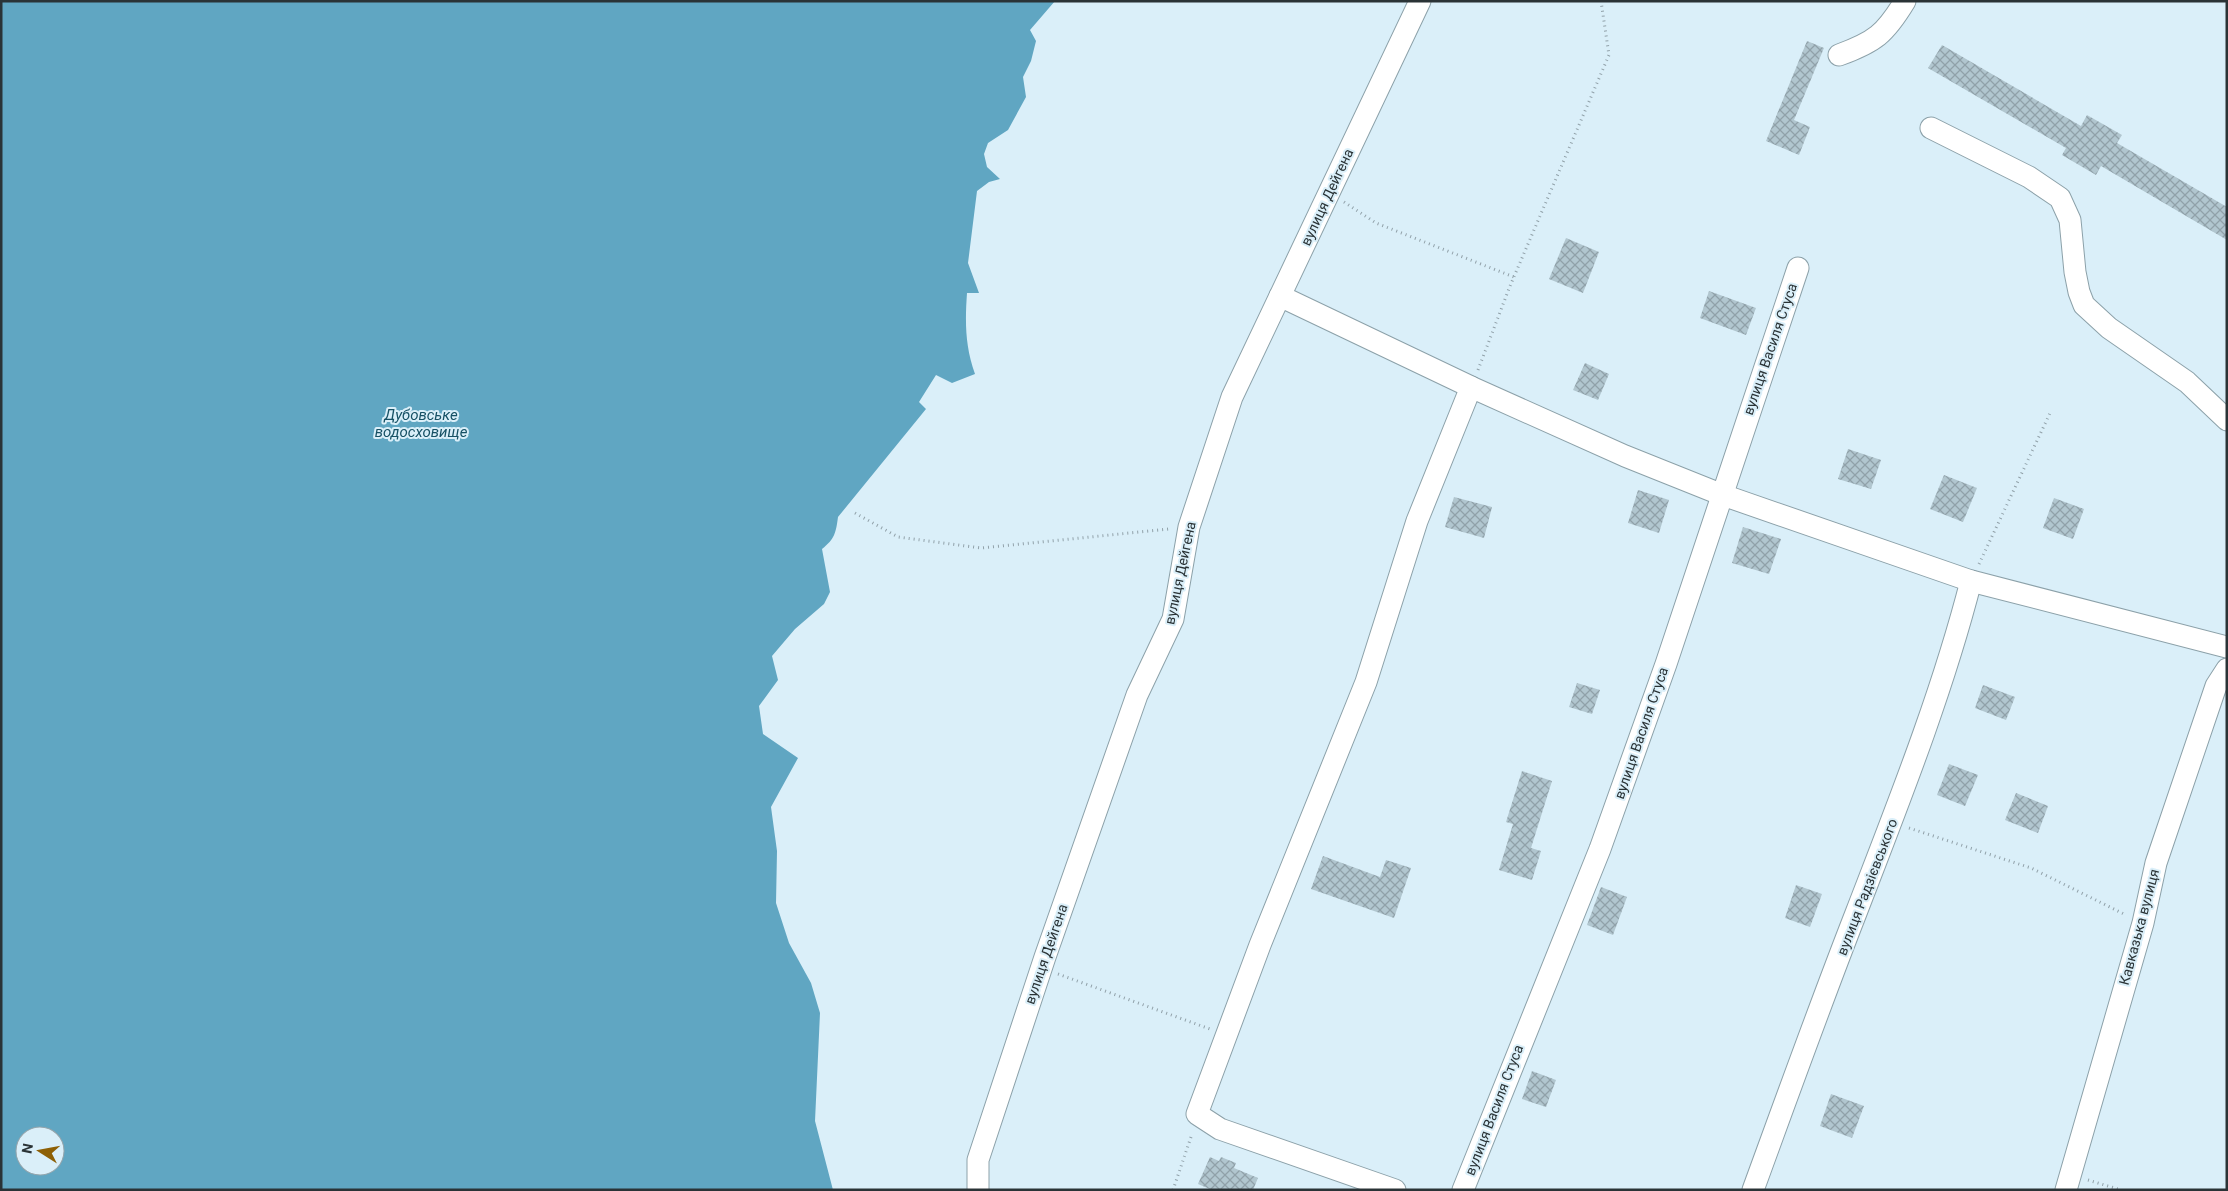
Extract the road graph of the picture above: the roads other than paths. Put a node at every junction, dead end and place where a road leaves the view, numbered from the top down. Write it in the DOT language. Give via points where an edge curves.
graph roads {
  1 [pos="1420,1"];
  2 [pos="1905,1"];
  3 [pos="1839,55"];
  4 [pos="1931,128"];
  5 [pos="1798,268"];
  6 [pos="1280,296"];
  7 [pos="1471,387"];
  8 [pos="2227,420"];
  9 [pos="1720,494"];
  10 [pos="1971,580"];
  11 [pos="2227,647"];
  12 [pos="2227,670"];
  13 [pos="2068,1182"];
  14 [pos="978,1190"];
  15 [pos="1395,1190"];
  16 [pos="1463,1190"];
  17 [pos="1753,1190"];
  1 -- 6 [label="street, вулиця Дейгена"];
  2 -- 3 [label="street" via="1881,34 1869,43"];
  4 -- 8 [label="street" via="2029,177 2060,198 2070,220 2075,272 2084,305 2109,328 2187,382"];
  5 -- 9 [label="street, вулиця Василя Стуса"];
  6 -- 7 [label="street"];
  6 -- 14 [label="street, вулиця Дейгена" via="1232,397 1189,527 1173,619 1137,694 1042,968 978,1160"];
  7 -- 9 [label="street" via="1625,456"];
  7 -- 15 [label="street" via="1417,522 1366,682 1197,1114 1220,1129"];
  9 -- 10 [label="street"];
  9 -- 16 [label="street, вулиця Василя Стуса" via="1666,664 1600,849"];
  10 -- 11 [label="street"];
  10 -- 17 [label="street, вулиця Радзієвського" via="1961,621 1892,823"];
  12 -- 13 [label="street, Кавказька вулиця" via="2216,686 2156,863"];
}
